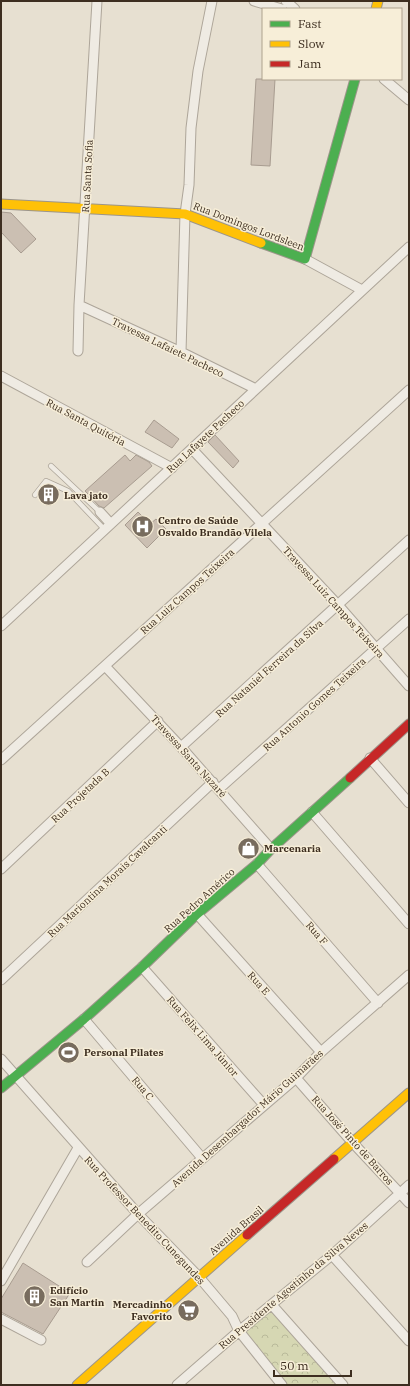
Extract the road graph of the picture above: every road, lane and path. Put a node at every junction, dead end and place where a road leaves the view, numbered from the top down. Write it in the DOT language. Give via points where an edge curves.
graph roads {
  1 [pos="97,1"];
  2 [pos="212,1"];
  3 [pos="254,1"];
  4 [pos="286,1"];
  5 [pos="278,8"];
  6 [pos="294,8"];
  7 [pos="355,80"];
  8 [pos="385,80"];
  9 [pos="409,100"];
  10 [pos="1,204"];
  11 [pos="85,209"];
  12 [pos="185,214"];
  13 [pos="409,247"];
  14 [pos="305,259"];
  15 [pos="362,290"];
  16 [pos="79,305"];
  17 [pos="78,351"];
  18 [pos="181,352"];
  19 [pos="1,376"];
  20 [pos="256,389"];
  21 [pos="409,390"];
  22 [pos="192,449"];
  23 [pos="51,466"];
  24 [pos="172,468"];
  25 [pos="35,495"];
  26 [pos="100,512"];
  27 [pos="262,524"];
  28 [pos="108,527"];
  29 [pos="409,540"];
  30 [pos="338,605"];
  31 [pos="409,619"];
  32 [pos="1,626"];
  33 [pos="377,648"];
  34 [pos="105,666"];
  35 [pos="409,686"];
  36 [pos="158,721"];
  37 [pos="409,724"];
  38 [pos="181,747"];
  39 [pos="370,758"];
  40 [pos="1,760"];
  41 [pos="216,786"];
  42 [pos="409,803"];
  43 [pos="312,812"];
  44 [pos="271,848"];
  45 [pos="257,864"];
  46 [pos="1,869"];
  47 [pos="197,914"];
  48 [pos="409,924"];
  49 [pos="142,966"];
  50 [pos="409,975"];
  51 [pos="1,980"];
  52 [pos="378,1003"];
  53 [pos="84,1018"];
  54 [pos="321,1052"];
  55 [pos="1,1059"];
  56 [pos="16,1075"];
  57 [pos="296,1078"];
  58 [pos="1,1088"];
  59 [pos="409,1093"];
  60 [pos="264,1105"];
  61 [pos="353,1143"];
  62 [pos="78,1148"];
  63 [pos="202,1158"];
  64 [pos="409,1185"];
  65 [pos="400,1192"];
  66 [pos="409,1203"];
  67 [pos="138,1214"];
  68 [pos="332,1255"];
  69 [pos="87,1262"];
  70 [pos="199,1277"];
  71 [pos="1,1281"];
  72 [pos="272,1305"];
  73 [pos="1,1319"];
  74 [pos="239,1331"];
  75 [pos="41,1340"];
  76 [pos="409,1341"];
  77 [pos="77,1385"];
  78 [pos="177,1385"];
  79 [pos="282,1385"];
  80 [pos="343,1385"];
  1 -- 11 [label="street, Rua Santa Sofia"];
  2 -- 12 [label="street" via="198,71 191,128 190,185"];
  3 -- 5 [label="street"];
  4 -- 6 [label="street"];
  7 -- 14 [label="street"];
  8 -- 9 [label="street"];
  10 -- 11 [label="street, Rua Domingos Lordsleen"];
  11 -- 12 [label="street, Rua Domingos Lordsleen"];
  11 -- 16 [label="street, Rua Santa Sofia"];
  12 -- 14 [label="street, Rua Domingos Lordsleen"];
  12 -- 18 [label="street"];
  13 -- 15 [label="street, Rua Lafayete Pacheco"];
  14 -- 15 [label="street, Rua Domingos Lordsleen"];
  15 -- 20 [label="street, Rua Lafayete Pacheco"];
  16 -- 17 [label="street, Rua Santa Sofia"];
  16 -- 18 [label="street, Travessa Lafaiete Pacheco"];
  18 -- 20 [label="street, Travessa Lafaiete Pacheco"];
  19 -- 24 [label="street, Rua Santa Quitéria"];
  20 -- 22 [label="street, Rua Lafayete Pacheco"];
  21 -- 27 [label="street, Rua Luiz Campos Teixeira"];
  22 -- 24 [label="street, Rua Lafayete Pacheco"];
  22 -- 27 [label="street, Travessa Luiz Campos Teixeira"];
  23 -- 26 [label="lane"];
  24 -- 28 [label="street, Rua Lafayete Pacheco"];
  25 -- 28 [label="lane" via="46,481 68,492"];
  26 -- 28 [label="street"];
  27 -- 30 [label="street, Travessa Luiz Campos Teixeira"];
  27 -- 34 [label="street, Rua Luiz Campos Teixeira"];
  28 -- 32 [label="street, Rua Lafayete Pacheco"];
  29 -- 30 [label="street, Rua Nataniel Ferreira da Silva"];
  30 -- 33 [label="street, Travessa Luiz Campos Teixeira"];
  30 -- 38 [label="street, Rua Nataniel Ferreira da Silva"];
  31 -- 33 [label="street, Rua Antonio Gomes Teixeira"];
  33 -- 35 [label="street, Travessa Luiz Campos Teixeira"];
  33 -- 41 [label="street, Rua Antonio Gomes Teixeira"];
  34 -- 36 [label="street, Travessa Santa Nazaré"];
  34 -- 40 [label="street, Rua Luiz Campos Teixeira"];
  36 -- 38 [label="street, Travessa Santa Nazaré"];
  36 -- 46 [label="street, Rua Projetada B"];
  37 -- 39 [label="street, Rua Pedro Américo"];
  38 -- 41 [label="street, Travessa Santa Nazaré"];
  39 -- 42 [label="street"];
  39 -- 43 [label="street, Rua Pedro Américo"];
  41 -- 44 [label="street, Travessa Santa Nazaré"];
  41 -- 51 [label="street, Rua Mariontina Morais Cavalcanti"];
  43 -- 44 [label="street, Rua Pedro Américo"];
  43 -- 48 [label="street"];
  44 -- 45 [label="street, Rua Pedro Américo"];
  45 -- 47 [label="street, Rua Pedro Américo"];
  45 -- 52 [label="street, Rua F"];
  47 -- 49 [label="street, Rua Pedro Américo"];
  47 -- 54 [label="street, Rua E"];
  49 -- 53 [label="street, Rua Pedro Américo"];
  49 -- 60 [label="street, Rua Felix Lima Júnior"];
  50 -- 52 [label="street, Avenida Desembargador Mário Guimarães"];
  52 -- 54 [label="street, Avenida Desembargador Mário Guimarães"];
  53 -- 56 [label="street, Rua Pedro Américo"];
  53 -- 63 [label="street, Rua C"];
  54 -- 57 [label="street, Avenida Desembargador Mário Guimarães"];
  55 -- 56 [label="street, Rua Professor Benedito Cunegundes"];
  56 -- 58 [label="street, Rua Pedro Américo"];
  56 -- 62 [label="street, Rua Professor Benedito Cunegundes"];
  57 -- 60 [label="street, Avenida Desembargador Mário Guimarães"];
  57 -- 61 [label="street, Rua José Pinto de Barros"];
  59 -- 61 [label="street, Avenida Brasil"];
  60 -- 63 [label="street, Avenida Desembargador Mário Guimarães"];
  61 -- 65 [label="street, Rua José Pinto de Barros"];
  61 -- 70 [label="street, Avenida Brasil"];
  62 -- 67 [label="street, Rua Professor Benedito Cunegundes"];
  62 -- 71 [label="street"];
  63 -- 67 [label="street, Avenida Desembargador Mário Guimarães"];
  64 -- 65 [label="street, Rua Presidente Agostinho da Silva Neves"];
  65 -- 66 [label="street, Rua José Pinto de Barros"];
  65 -- 68 [label="street, Rua Presidente Agostinho da Silva Neves"];
  67 -- 69 [label="street, Avenida Desembargador Mário Guimarães"];
  67 -- 70 [label="street, Rua Professor Benedito Cunegundes"];
  68 -- 72 [label="street, Rua Presidente Agostinho da Silva Neves"];
  68 -- 76 [label="street"];
  70 -- 74 [label="street, Rua Professor Benedito Cunegundes" via="232,1316"];
  70 -- 77 [label="street, Avenida Brasil"];
  72 -- 74 [label="street, Rua Presidente Agostinho da Silva Neves"];
  72 -- 80 [label="street"];
  73 -- 75 [label="street"];
  74 -- 78 [label="street, Rua Presidente Agostinho da Silva Neves"];
  74 -- 79 [label="street, Rua Professor Benedito Cunegundes"];
}
